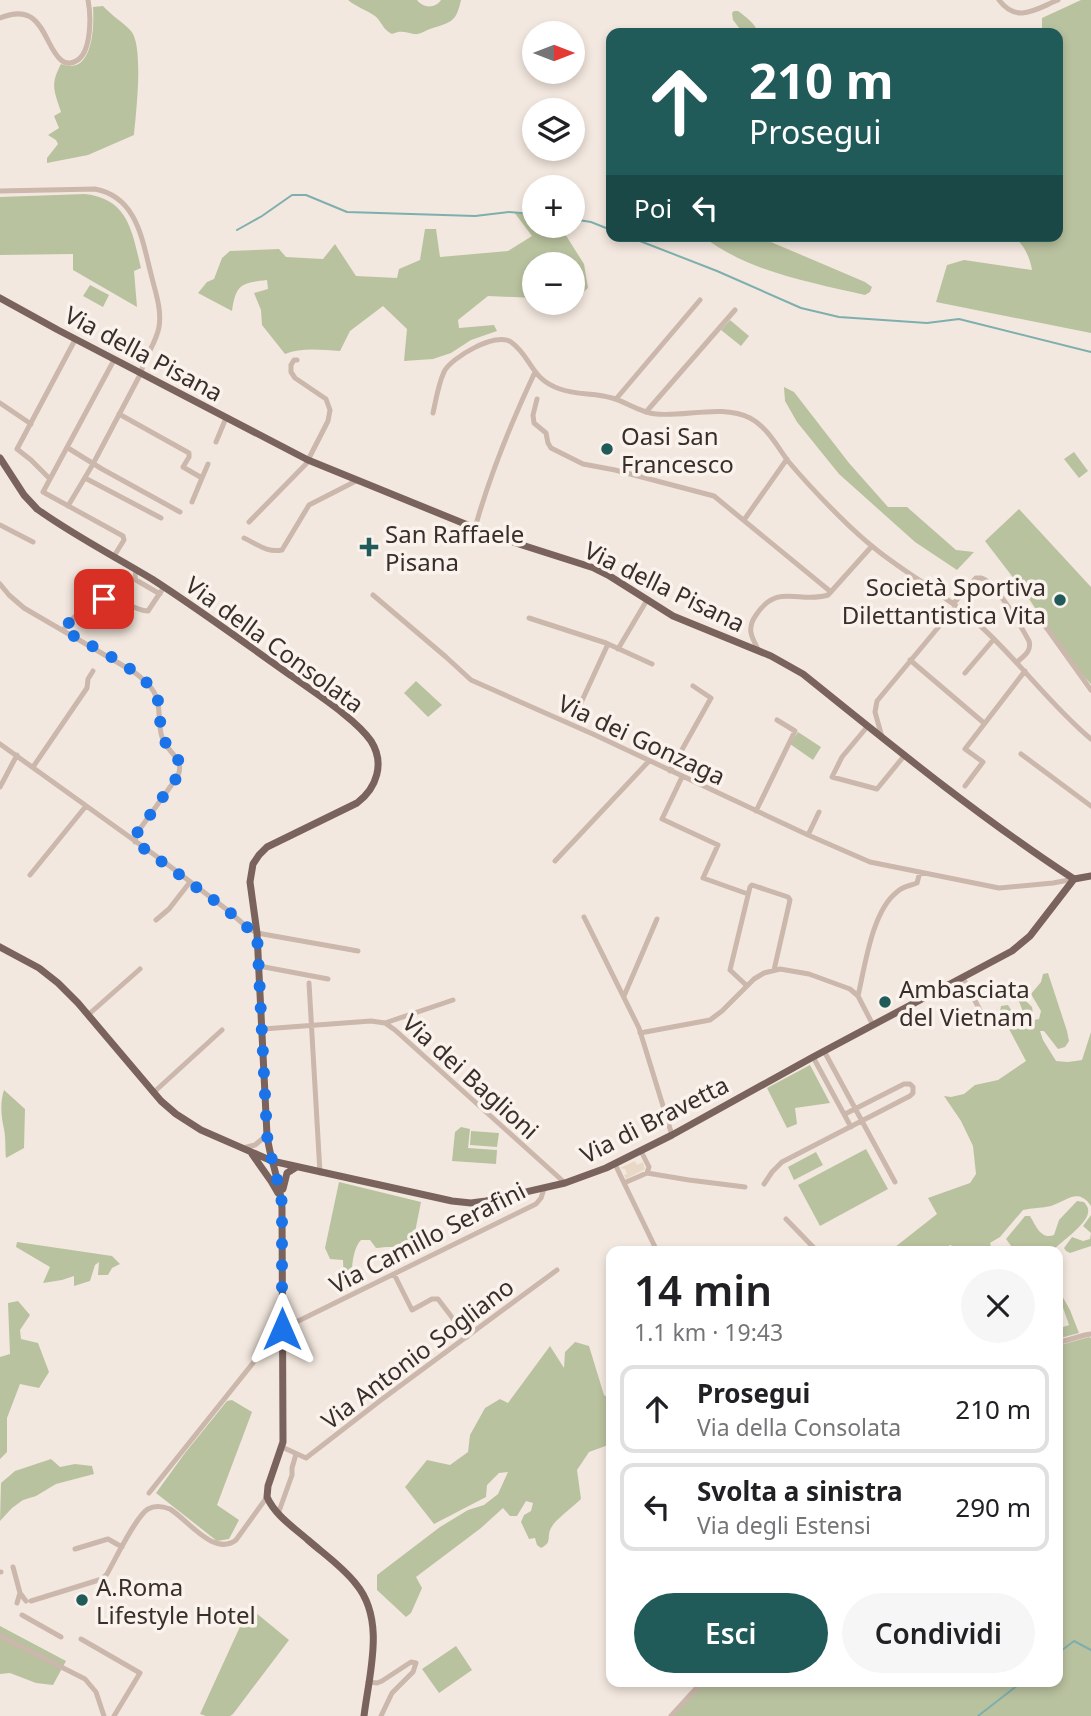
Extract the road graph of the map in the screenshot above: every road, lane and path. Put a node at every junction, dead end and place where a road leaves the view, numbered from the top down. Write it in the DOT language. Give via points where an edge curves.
graph roads {
  1 [pos="88,0"];
  2 [pos="999,0"];
  3 [pos="1058,0"];
  4 [pos="14,7"];
  5 [pos="0,18"];
  6 [pos="42,18"];
  7 [pos="0,191"];
  8 [pos="700,300"];
  9 [pos="1,301"];
  10 [pos="736,310"];
  11 [pos="75,340"];
  12 [pos="114,360"];
  13 [pos="297,360"];
  14 [pos="535,372"];
  15 [pos="141,373"];
  16 [pos="537,399"];
  17 [pos="616,399"];
  18 [pos="0,403"];
  19 [pos="646,412"];
  20 [pos="433,413"];
  21 [pos="119,414"];
  22 [pos="226,418"];
  23 [pos="31,424"];
  24 [pos="216,442"];
  25 [pos="68,448"];
  26 [pos="0,458"];
  27 [pos="787,459"];
  28 [pos="308,460"];
  29 [pos="93,464"];
  30 [pos="208,464"];
  31 [pos="85,478"];
  32 [pos="202,478"];
  33 [pos="50,479"];
  34 [pos="356,481"];
  35 [pos="192,502"];
  36 [pos="68,506"];
  37 [pos="180,512"];
  38 [pos="161,518"];
  39 [pos="744,520"];
  40 [pos="249,522"];
  41 [pos="0,525"];
  42 [pos="475,528"];
  43 [pos="244,538"];
  44 [pos="33,542"];
  45 [pos="872,546"];
  46 [pos="114,556"];
  47 [pos="0,584"];
  48 [pos="162,590"];
  49 [pos="831,592"];
  50 [pos="373,594"];
  51 [pos="647,600"];
  52 [pos="955,605"];
  53 [pos="1038,616"];
  54 [pos="529,618"];
  55 [pos="63,630"];
  56 [pos="994,639"];
  57 [pos="608,644"];
  58 [pos="618,649"];
  59 [pos="759,651"];
  60 [pos="910,660"];
  61 [pos="1017,662"];
  62 [pos="652,664"];
  63 [pos="93,671"];
  64 [pos="1025,671"];
  65 [pos="965,673"];
  66 [pos="694,685"];
  67 [pos="1091,690"];
  68 [pos="574,718"];
  69 [pos="777,720"];
  70 [pos="984,723"];
  71 [pos="867,727"];
  72 [pos="882,738"];
  73 [pos="1091,739"];
  74 [pos="0,744"];
  75 [pos="1021,754"];
  76 [pos="18,755"];
  77 [pos="904,756"];
  78 [pos="649,761"];
  79 [pos="33,767"];
  80 [pos="670,771"];
  81 [pos="682,777"];
  82 [pos="965,786"];
  83 [pos="0,787"];
  84 [pos="86,806"];
  85 [pos="1091,806"];
  86 [pos="756,811"];
  87 [pos="819,812"];
  88 [pos="808,835"];
  89 [pos="135,842"];
  90 [pos="555,861"];
  91 [pos="920,872"];
  92 [pos="30,875"];
  93 [pos="1091,876"];
  94 [pos="1074,879"];
  95 [pos="190,882"];
  96 [pos="748,894"];
  97 [pos="584,917"];
  98 [pos="657,919"];
  99 [pos="156,920"];
  100 [pos="257,933"];
  101 [pos="0,947"];
  102 [pos="358,951"];
  103 [pos="259,966"];
  104 [pos="140,969"];
  105 [pos="774,970"];
  106 [pos="963,978"];
  107 [pos="328,979"];
  108 [pos="309,983"];
  109 [pos="746,985"];
  110 [pos="624,996"];
  111 [pos="858,996"];
  112 [pos="453,1000"];
  113 [pos="982,1014"];
  114 [pos="88,1015"];
  115 [pos="385,1023"];
  116 [pos="873,1025"];
  117 [pos="311,1026"];
  118 [pos="262,1029"];
  119 [pos="222,1030"];
  120 [pos="640,1033"];
  121 [pos="824,1051"];
  122 [pos="813,1057"];
  123 [pos="153,1093"];
  124 [pos="857,1109"];
  125 [pos="845,1114"];
  126 [pos="863,1121"];
  127 [pos="851,1128"];
  128 [pos="267,1135"];
  129 [pos="672,1135"];
  130 [pos="241,1148"];
  131 [pos="641,1151"];
  132 [pos="251,1153"];
  133 [pos="272,1161"];
  134 [pos="615,1164"];
  135 [pos="296,1167"];
  136 [pos="320,1173"];
  137 [pos="647,1173"];
  138 [pos="895,1182"];
  139 [pos="565,1183"];
  140 [pos="625,1183"];
  141 [pos="764,1184"];
  142 [pos="746,1187"];
  143 [pos="544,1189"];
  144 [pos="281,1200"];
  145 [pos="786,1219"];
  146 [pos="655,1246"];
  147 [pos="812,1246"];
  148 [pos="557,1270"];
  149 [pos="394,1274"];
  150 [pos="282,1329"];
  151 [pos="1091,1334"];
  152 [pos="467,1337"];
  153 [pos="1063,1341"];
  154 [pos="282,1346"];
  155 [pos="282,1447"];
  156 [pos="296,1454"];
  157 [pos="149,1493"];
  158 [pos="267,1497"];
  159 [pos="278,1514"];
  160 [pos="122,1547"];
  161 [pos="75,1549"];
  162 [pos="13,1567"];
  163 [pos="20,1593"];
  164 [pos="17,1603"];
  165 [pos="22,1615"];
  166 [pos="0,1636"];
  167 [pos="61,1637"];
  168 [pos="82,1639"];
  169 [pos="368,1682"];
  170 [pos="697,1687"];
  171 [pos="104,1716"];
  172 [pos="114,1716"];
  173 [pos="364,1716"];
  174 [pos="381,1716"];
  175 [pos="671,1716"];
  1 -- 6 [label="street" via="88,41 75,62 58,56"];
  2 -- 3 [label="street" via="1007,10 1020,13"];
  4 -- 5 [label="street"];
  7 -- 15 [label="street" via="95,189 113,194 127,208 138,226 159,308 158,330"];
  8 -- 17 [label="street"];
  9 -- 11 [label="main road, Via della Pisana"];
  10 -- 19 [label="street"];
  11 -- 12 [label="main road, Via della Pisana"];
  11 -- 23 [label="street"];
  12 -- 15 [label="main road, Via della Pisana"];
  12 -- 25 [label="street"];
  13 -- 28 [label="street" via="291,365 294,376 325,398 330,407 326,426"];
  14 -- 17 [label="street" via="562,390"];
  14 -- 20 [label="street" via="511,341 488,341 445,369"];
  14 -- 42 [label="street"];
  15 -- 21 [label="street"];
  15 -- 22 [label="main road, Via della Pisana"];
  16 -- 39 [label="street" via="534,423 546,433 549,446 565,456 707,493"];
  17 -- 19 [label="street"];
  18 -- 23 [label="street"];
  19 -- 27 [label="street" via="739,413 765,429"];
  21 -- 29 [label="street"];
  21 -- 32 [label="street" via="187,452 183,467"];
  22 -- 24 [label="street"];
  22 -- 28 [label="main road, Via della Pisana"];
  23 -- 33 [label="street" via="17,449"];
  25 -- 29 [label="street"];
  25 -- 33 [label="street"];
  26 -- 46 [label="main road, Via della Consolata" via="37,509"];
  27 -- 39 [label="street"];
  27 -- 45 [label="street" via="820,498"];
  28 -- 34 [label="main road, Via della Pisana"];
  28 -- 40 [label="street"];
  29 -- 31 [label="street"];
  29 -- 37 [label="street"];
  30 -- 32 [label="street"];
  31 -- 36 [label="street"];
  31 -- 38 [label="street"];
  32 -- 35 [label="street"];
  33 -- 36 [label="street" via="43,492"];
  34 -- 42 [label="main road, Via della Pisana"];
  34 -- 43 [label="street" via="310,504 282,550 266,550"];
  36 -- 46 [label="street" via="123,536"];
  39 -- 49 [label="street"];
  41 -- 44 [label="street"];
  42 -- 51 [label="main road, Via della Pisana" via="594,568"];
  45 -- 49 [label="street"];
  45 -- 52 [label="street"];
  46 -- 48 [label="main road, Via della Consolata"];
  47 -- 55 [label="street" via="19,604"];
  48 -- 55 [label="street" via="147,612 113,598 100,600 76,614"];
  48 -- 100 [label="main road, Via della Consolata" via="332,704 368,738 377,755 375,781 364,798 272,843 256,858 250,882"];
  49 -- 59 [label="street" via="768,601 750,627"];
  50 -- 78 [label="street, Via dei Gonzaga" via="471,680"];
  51 -- 58 [label="street"];
  51 -- 59 [label="main road, Via della Pisana" via="681,620"];
  52 -- 56 [label="street"];
  52 -- 60 [label="street"];
  52 -- 61 [label="street" via="976,578 988,582 1030,643"];
  53 -- 67 [label="street"];
  54 -- 57 [label="street"];
  55 -- 89 [label="street" via="147,683 156,696 162,737 180,762 178,776"];
  56 -- 61 [label="street"];
  56 -- 65 [label="street"];
  57 -- 58 [label="street"];
  57 -- 68 [label="street"];
  58 -- 62 [label="street"];
  59 -- 71 [label="main road, Via della Pisana" via="797,669"];
  60 -- 70 [label="street"];
  60 -- 72 [label="street" via="877,701"];
  61 -- 64 [label="street"];
  63 -- 79 [label="street" via="87,688"];
  64 -- 70 [label="street"];
  64 -- 73 [label="street"];
  66 -- 80 [label="street" via="711,698"];
  69 -- 86 [label="street" via="795,731"];
  70 -- 82 [label="street" via="965,749 983,762"];
  71 -- 72 [label="main road, Via della Pisana"];
  71 -- 77 [label="street" via="843,755 832,778 877,789"];
  72 -- 77 [label="main road, Via della Pisana"];
  74 -- 76 [label="street"];
  75 -- 85 [label="street"];
  76 -- 79 [label="street"];
  76 -- 83 [label="street"];
  77 -- 94 [label="main road, Via della Pisana"];
  78 -- 80 [label="street, Via dei Gonzaga"];
  78 -- 90 [label="street"];
  79 -- 84 [label="street"];
  80 -- 81 [label="street, Via dei Gonzaga"];
  81 -- 86 [label="street, Via dei Gonzaga"];
  81 -- 96 [label="street" via="662,819 718,845 703,878"];
  84 -- 89 [label="street"];
  84 -- 92 [label="street"];
  86 -- 88 [label="street, Via dei Gonzaga"];
  87 -- 88 [label="street"];
  88 -- 91 [label="street, Via dei Gonzaga" via="870,862"];
  89 -- 95 [label="street"];
  91 -- 94 [label="street, Via dei Gonzaga" via="999,888"];
  91 -- 111 [label="street" via="916,884 900,889 881,911"];
  93 -- 94 [label="main road"];
  94 -- 106 [label="main road, Via di Bravetta" via="1022,944"];
  95 -- 99 [label="street"];
  95 -- 100 [label="street"];
  96 -- 105 [label="street" via="755,885 790,899"];
  96 -- 109 [label="street" via="730,970"];
  97 -- 110 [label="street"];
  98 -- 110 [label="street"];
  100 -- 102 [label="street"];
  100 -- 103 [label="main road, Via della Consolata"];
  101 -- 114 [label="main road, Via di Bravetta" via="52,977"];
  103 -- 107 [label="street"];
  103 -- 118 [label="main road, Via della Consolata"];
  104 -- 114 [label="street"];
  105 -- 109 [label="street"];
  105 -- 111 [label="street" via="794,970 827,980"];
  106 -- 113 [label="street"];
  106 -- 116 [label="main road, Via di Bravetta"];
  108 -- 117 [label="street"];
  109 -- 120 [label="street" via="710,1020"];
  110 -- 120 [label="street"];
  111 -- 116 [label="street"];
  112 -- 115 [label="street"];
  114 -- 123 [label="main road, Via di Bravetta"];
  115 -- 117 [label="street"];
  115 -- 139 [label="street, Via dei Baglioni"];
  116 -- 121 [label="main road, Via di Bravetta"];
  117 -- 118 [label="street"];
  117 -- 136 [label="street"];
  118 -- 128 [label="main road, Via della Consolata"];
  119 -- 123 [label="street"];
  120 -- 129 [label="street"];
  121 -- 122 [label="main road, Via di Bravetta"];
  121 -- 124 [label="street"];
  122 -- 125 [label="street"];
  122 -- 129 [label="main road, Via di Bravetta"];
  123 -- 130 [label="main road, Via di Bravetta" via="189,1123"];
  124 -- 125 [label="street"];
  124 -- 126 [label="street"];
  124 -- 126 [label="street" via="904,1084 913,1087 910,1096"];
  125 -- 127 [label="street"];
  126 -- 127 [label="street"];
  126 -- 138 [label="street"];
  127 -- 141 [label="street" via="782,1162"];
  128 -- 130 [label="street"];
  128 -- 133 [label="main road, Via della Consolata"];
  129 -- 131 [label="main road, Via di Bravetta"];
  130 -- 132 [label="main road, Via di Bravetta"];
  131 -- 134 [label="main road, Via di Bravetta"];
  131 -- 137 [label="street" via="649,1167"];
  132 -- 133 [label="main road, Via di Bravetta"];
  132 -- 144 [label="main road"];
  133 -- 135 [label="main road, Via di Bravetta"];
  133 -- 144 [label="main road, Via della Consolata"];
  134 -- 139 [label="main road, Via di Bravetta"];
  134 -- 140 [label="street"];
  135 -- 136 [label="main road, Via di Bravetta"];
  135 -- 144 [label="main road" via="285,1176"];
  136 -- 143 [label="main road, Via di Bravetta" via="465,1203"];
  137 -- 140 [label="street"];
  137 -- 142 [label="street"];
  139 -- 143 [label="main road, Via di Bravetta"];
  140 -- 146 [label="street"];
  143 -- 149 [label="street, Via Camillo Serafini" via="536,1204"];
  144 -- 150 [label="main road"];
  145 -- 147 [label="street"];
  148 -- 152 [label="street, Via Antonio Sogliano"];
  149 -- 150 [label="street, Via Camillo Serafini"];
  149 -- 152 [label="street" via="412,1310 438,1299"];
  150 -- 154 [label="main road"];
  151 -- 153 [label="street"];
  152 -- 156 [label="street, Via Antonio Sogliano" via="306,1458"];
  154 -- 155 [label="main road"];
  154 -- 157 [label="street" via="265,1348"];
  155 -- 156 [label="street"];
  155 -- 158 [label="main road"];
  156 -- 159 [label="street"];
  158 -- 159 [label="main road"];
  158 -- 160 [label="street" via="230,1544 212,1543 176,1513 159,1506 143,1513"];
  159 -- 169 [label="main road" via="352,1579 364,1596 374,1628"];
  160 -- 161 [label="street" via="108,1539"];
  160 -- 163 [label="street" via="102,1579 29,1601"];
  162 -- 163 [label="street"];
  163 -- 164 [label="street"];
  165 -- 167 [label="street"];
  166 -- 171 [label="street" via="85,1679 96,1692"];
  168 -- 172 [label="street" via="140,1673"];
  169 -- 173 [label="main road"];
  169 -- 174 [label="street" via="381,1682 416,1663 390,1696"];
  170 -- 175 [label="street"];
}
